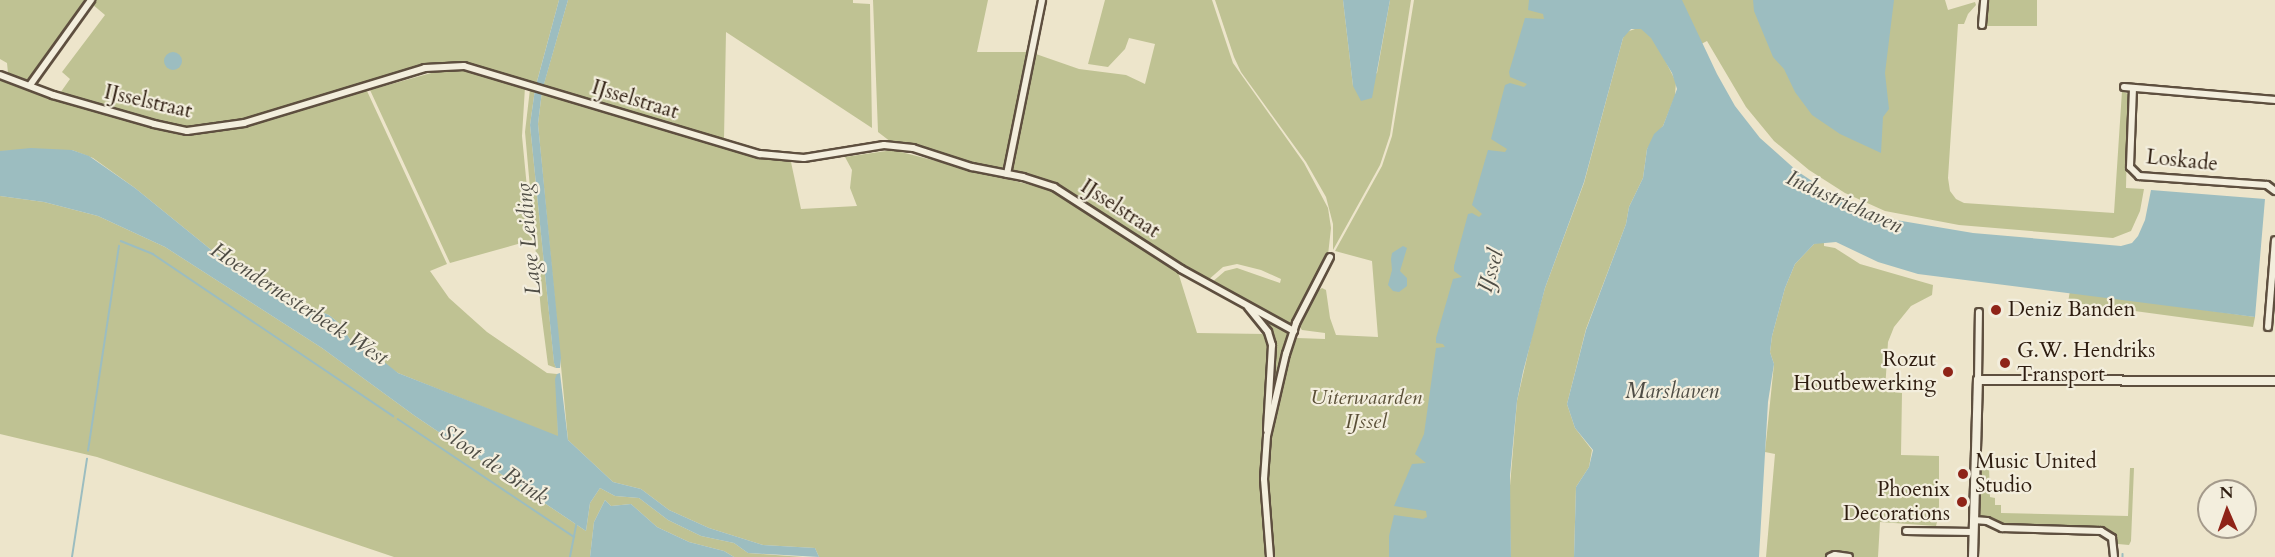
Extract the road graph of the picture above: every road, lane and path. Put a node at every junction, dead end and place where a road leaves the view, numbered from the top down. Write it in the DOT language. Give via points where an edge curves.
graph roads {
  1 [pos="91,0"];
  2 [pos="1042,0"];
  3 [pos="1984,0"];
  4 [pos="1982,25"];
  5 [pos="0,75"];
  6 [pos="30,85"];
  7 [pos="2124,87"];
  8 [pos="2133,88"];
  9 [pos="2275,100"];
  10 [pos="1007,174"];
  11 [pos="2275,191"];
  12 [pos="2275,240"];
  13 [pos="1330,257"];
  14 [pos="1241,300"];
  15 [pos="1979,312"];
  16 [pos="2268,327"];
  17 [pos="1294,331"];
  18 [pos="1978,380"];
  19 [pos="2275,381"];
  20 [pos="1267,436"];
  21 [pos="1974,520"];
  22 [pos="1906,531"];
  23 [pos="1973,532"];
  24 [pos="1270,557"];
  25 [pos="1830,557"];
  26 [pos="1849,557"];
  27 [pos="1973,557"];
  28 [pos="2114,557"];
  1 -- 6 [label="street"];
  2 -- 10 [label="street"];
  3 -- 4 [label="street"];
  5 -- 6 [label="street, IJsselstraat"];
  6 -- 10 [label="street, IJsselstraat" via="64,99 187,131 244,123 425,68 464,66 760,154 804,158 900,145 972,168"];
  7 -- 8 [label="street"];
  8 -- 9 [label="street"];
  8 -- 11 [label="street, Loskade" via="2130,167 2139,176 2267,185"];
  10 -- 14 [label="street, IJsselstraat" via="1039,181 1067,194 1181,269"];
  12 -- 16 [label="street"];
  13 -- 17 [label="street"];
  14 -- 17 [label="street, IJsselstraat"];
  14 -- 20 [label="street, IJsselstraat" via="1260,320 1272,345"];
  15 -- 18 [label="street"];
  17 -- 20 [label="street"];
  18 -- 19 [label="street"];
  18 -- 21 [label="street"];
  20 -- 24 [label="street" via="1264,479"];
  21 -- 23 [label="street"];
  21 -- 28 [label="street" via="2002,528 2101,531 2112,538"];
  22 -- 23 [label="street"];
  23 -- 27 [label="street"];
  25 -- 26 [label="street"];
}
